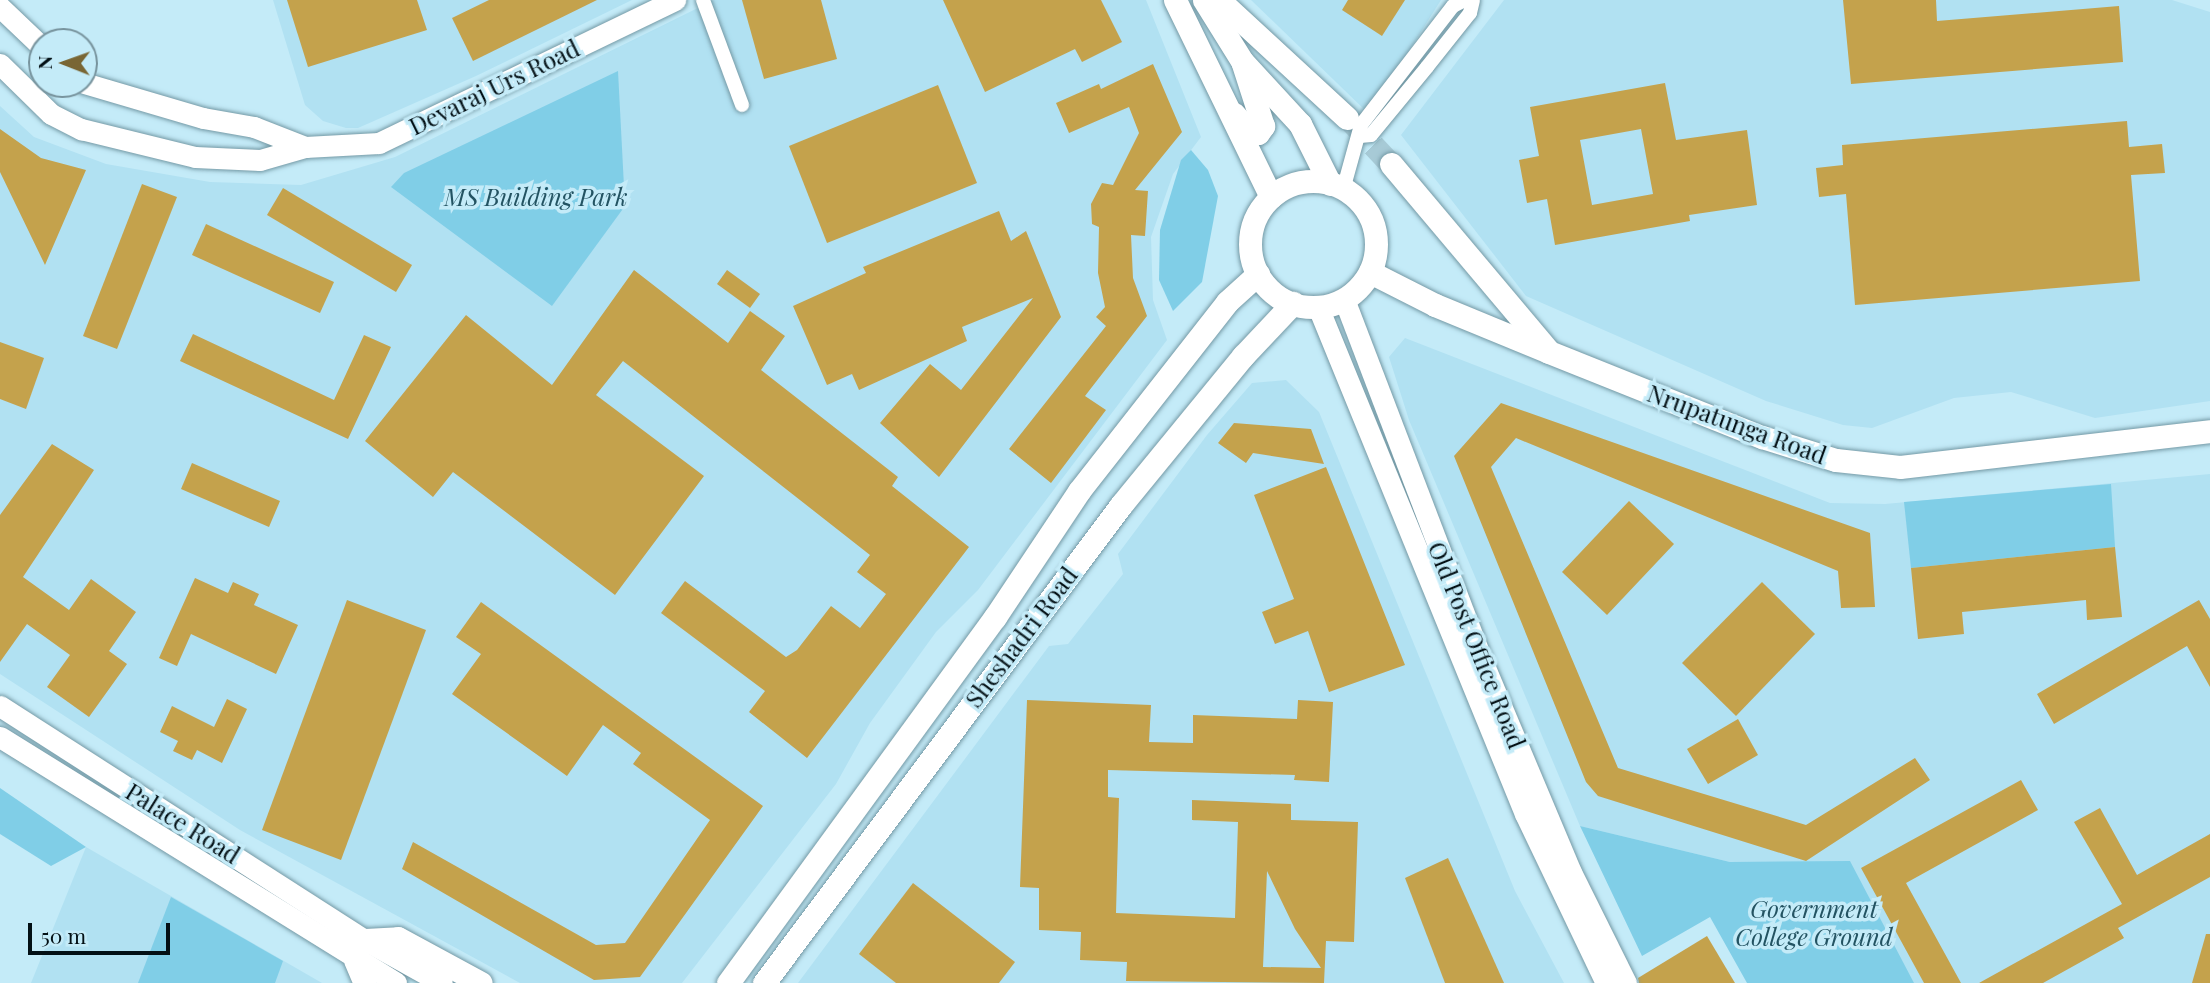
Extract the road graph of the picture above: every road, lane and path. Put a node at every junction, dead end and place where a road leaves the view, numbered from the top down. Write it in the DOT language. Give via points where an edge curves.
graph roads {
  1 [pos="675,0"];
  2 [pos="703,0"];
  3 [pos="1175,0"];
  4 [pos="1203,0"];
  5 [pos="1219,0"];
  6 [pos="1465,0"];
  7 [pos="1473,0"];
  8 [pos="0,7"];
  9 [pos="28,34"];
  10 [pos="1242,61"];
  11 [pos="0,64"];
  12 [pos="98,87"];
  13 [pos="742,105"];
  14 [pos="1234,114"];
  15 [pos="1354,127"];
  16 [pos="305,147"];
  17 [pos="1391,164"];
  18 [pos="1337,187"];
  19 [pos="1271,197"];
  20 [pos="1370,272"];
  21 [pos="1258,274"];
  22 [pos="1344,299"];
  23 [pos="1293,303"];
  24 [pos="1318,307"];
  25 [pos="1549,352"];
  26 [pos="2210,430"];
  27 [pos="0,706"];
  28 [pos="0,737"];
  29 [pos="105,773"];
  30 [pos="91,794"];
  31 [pos="360,950"];
  32 [pos="365,983"];
  33 [pos="397,983"];
  34 [pos="442,983"];
  35 [pos="481,983"];
  36 [pos="728,983"];
  37 [pos="764,983"];
  38 [pos="1606,983"];
  39 [pos="1626,983"];
  1 -- 16 [label="street, Devaraj Urs Road" via="379,143"];
  2 -- 13 [label="street"];
  3 -- 14 [label="main road"];
  4 -- 10 [label="main road"];
  5 -- 15 [label="main road"];
  6 -- 15 [label="street" via="1453,6 1361,125"];
  7 -- 15 [label="street" via="1469,13 1371,135"];
  8 -- 9 [label="street"];
  10 -- 14 [label="main road" via="1263,127 1258,132 1246,128"];
  10 -- 18 [label="main road" via="1300,124"];
  11 -- 16 [label="street, Devaraj Urs Road" via="51,114 80,129 221,159 260,160"];
  12 -- 16 [label="street, Devaraj Urs Road" via="203,118 254,127"];
  14 -- 19 [label="main road" via="1253,166"];
  15 -- 18 [label="street"];
  17 -- 25 [label="main road"];
  18 -- 19 [label="main road" via="1311,181 1289,186"];
  18 -- 20 [label="main road" via="1366,211 1375,231"];
  19 -- 21 [label="main road" via="1258,214 1251,235"];
  20 -- 22 [label="main road"];
  20 -- 25 [label="main road, Nrupatunga Road" via="1435,305"];
  21 -- 23 [label="main road" via="1269,290"];
  21 -- 36 [label="main road, Sheshadri Road" via="1227,302 1079,491 995,617"];
  22 -- 24 [label="main road"];
  22 -- 39 [label="street, Old Post Office Road" via="1481,658 1571,872"];
  23 -- 24 [label="main road"];
  23 -- 37 [label="main road, Sheshadri Road" via="1243,356 1121,505"];
  24 -- 38 [label="street, Old Post Office Road" via="1525,814"];
  25 -- 26 [label="main road, Nrupatunga Road" via="1762,437 1836,460 1873,466 1900,467"];
  27 -- 29 [label="street, Palace Road"];
  28 -- 30 [label="street, Palace Road"];
  29 -- 30 [label="street"];
  29 -- 31 [label="street, Palace Road"];
  30 -- 31 [label="street, Palace Road"];
  31 -- 32 [label="main road"];
  31 -- 33 [label="street"];
  31 -- 34 [label="street"];
  31 -- 35 [label="main road" via="398,938"];
}
